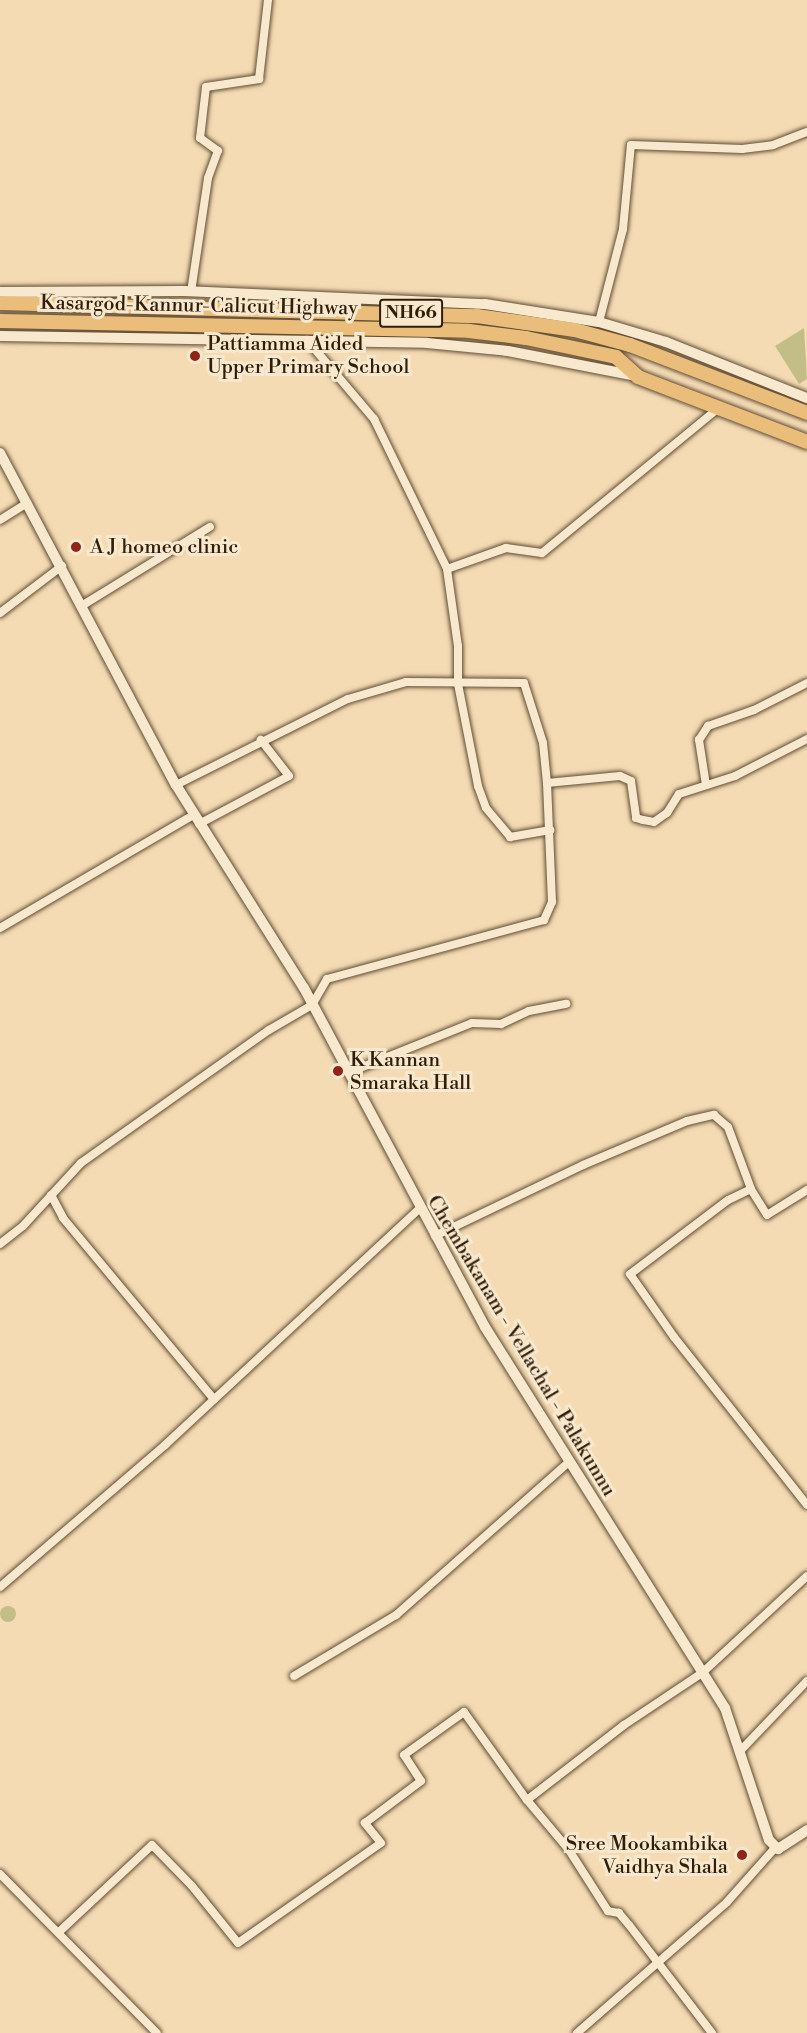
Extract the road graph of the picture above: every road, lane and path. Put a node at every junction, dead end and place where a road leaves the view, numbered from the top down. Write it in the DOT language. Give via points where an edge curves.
graph roads {
  1 [pos="268,0"];
  2 [pos="807,132"];
  3 [pos="0,292"];
  4 [pos="191,292"];
  5 [pos="0,303"];
  6 [pos="0,321"];
  7 [pos="599,322"];
  8 [pos="0,336"];
  9 [pos="307,340"];
  10 [pos="638,376"];
  11 [pos="807,398"];
  12 [pos="720,407"];
  13 [pos="807,413"];
  14 [pos="807,442"];
  15 [pos="0,453"];
  16 [pos="27,503"];
  17 [pos="0,520"];
  18 [pos="210,527"];
  19 [pos="62,566"];
  20 [pos="447,569"];
  21 [pos="83,605"];
  22 [pos="0,613"];
  23 [pos="807,683"];
  24 [pos="458,684"];
  25 [pos="807,739"];
  26 [pos="261,740"];
  27 [pos="547,783"];
  28 [pos="176,785"];
  29 [pos="706,785"];
  30 [pos="196,820"];
  31 [pos="550,830"];
  32 [pos="0,928"];
  33 [pos="566,1004"];
  34 [pos="312,1005"];
  35 [pos="350,1072"];
  36 [pos="751,1189"];
  37 [pos="807,1190"];
  38 [pos="51,1195"];
  39 [pos="419,1209"];
  40 [pos="435,1236"];
  41 [pos="0,1244"];
  42 [pos="214,1399"];
  43 [pos="569,1462"];
  44 [pos="807,1504"];
  45 [pos="807,1576"];
  46 [pos="0,1587"];
  47 [pos="702,1673"];
  48 [pos="294,1676"];
  49 [pos="807,1681"];
  50 [pos="740,1751"];
  51 [pos="527,1800"];
  52 [pos="807,1830"];
  53 [pos="776,1848"];
  54 [pos="0,1874"];
  55 [pos="59,1932"];
  56 [pos="659,1960"];
  57 [pos="157,2033"];
  58 [pos="577,2033"];
  59 [pos="712,2033"];
  1 -- 4 [label="street" via="259,78 206,87 200,138 218,151 208,178"];
  2 -- 7 [label="street" via="773,145 742,149 631,145 623,229"];
  3 -- 4 [label="main road"];
  4 -- 7 [label="main road" via="485,304"];
  5 -- 13 [label="highway, Kasargod-Kannur-Calicut Highway / NH66" via="477,316 575,330 630,345"];
  6 -- 10 [label="highway, Kasargod-Kannur-Calicut Highway / NH66" via="469,331 616,357"];
  7 -- 11 [label="main road" via="666,342"];
  8 -- 9 [label="main road"];
  9 -- 10 [label="main road" via="427,343 508,351"];
  9 -- 20 [label="street" via="374,419"];
  10 -- 12 [label="highway, Kasargod-Kannur-Calicut Highway / NH66"];
  12 -- 14 [label="highway, Kasargod-Kannur-Calicut Highway / NH66"];
  12 -- 20 [label="street" via="542,553 506,548"];
  15 -- 16 [label="main road, Chembakanam - Vellachal - Palakunnu"];
  16 -- 17 [label="street"];
  16 -- 19 [label="main road, Chembakanam - Vellachal - Palakunnu"];
  18 -- 21 [label="street"];
  19 -- 21 [label="main road, Chembakanam - Vellachal - Palakunnu"];
  19 -- 22 [label="street"];
  20 -- 24 [label="street" via="458,646"];
  21 -- 28 [label="main road, Chembakanam - Vellachal - Palakunnu"];
  23 -- 29 [label="street" via="754,710 708,726 699,740"];
  24 -- 26 [label="street" via="397,685 348,699"];
  24 -- 27 [label="street" via="524,683 543,743"];
  24 -- 31 [label="street" via="486,808 510,837"];
  25 -- 29 [label="street" via="735,776"];
  26 -- 28 [label="street"];
  26 -- 30 [label="street" via="288,776"];
  27 -- 29 [label="street" via="620,776 631,781 636,818 654,822 667,813 679,794"];
  27 -- 31 [label="street"];
  28 -- 30 [label="main road, Chembakanam - Vellachal - Palakunnu"];
  30 -- 32 [label="street"];
  30 -- 34 [label="main road, Chembakanam - Vellachal - Palakunnu"];
  31 -- 34 [label="street" via="552,902 544,920 327,980"];
  33 -- 35 [label="street" via="529,1011 501,1024 472,1023"];
  34 -- 35 [label="main road, Chembakanam - Vellachal - Palakunnu"];
  34 -- 38 [label="street" via="269,1030 116,1136"];
  35 -- 39 [label="main road, Chembakanam - Vellachal - Palakunnu"];
  36 -- 37 [label="street" via="767,1215"];
  36 -- 40 [label="street" via="728,1128 714,1115 687,1122 583,1166"];
  36 -- 44 [label="street" via="728,1200 630,1274 674,1337"];
  38 -- 41 [label="street"];
  38 -- 42 [label="street" via="63,1218"];
  39 -- 40 [label="main road, Chembakanam - Vellachal - Palakunnu"];
  39 -- 42 [label="street"];
  40 -- 43 [label="main road, Chembakanam - Vellachal - Palakunnu" via="485,1328"];
  42 -- 46 [label="street"];
  43 -- 47 [label="main road, Chembakanam - Vellachal - Palakunnu"];
  43 -- 48 [label="street" via="396,1615"];
  45 -- 47 [label="street"];
  47 -- 50 [label="main road, Chembakanam - Vellachal - Palakunnu" via="725,1708"];
  47 -- 51 [label="street" via="624,1725"];
  49 -- 50 [label="street"];
  50 -- 53 [label="main road, Chembakanam - Vellachal - Palakunnu" via="763,1827"];
  51 -- 55 [label="street" via="464,1712 404,1755 421,1781 365,1823 381,1843 238,1943 192,1886 152,1845"];
  51 -- 56 [label="street" via="574,1858 608,1911 619,1913"];
  52 -- 53 [label="main road"];
  53 -- 56 [label="street" via="727,1902"];
  54 -- 55 [label="street"];
  55 -- 57 [label="street"];
  56 -- 58 [label="street"];
  56 -- 59 [label="street"];
}
